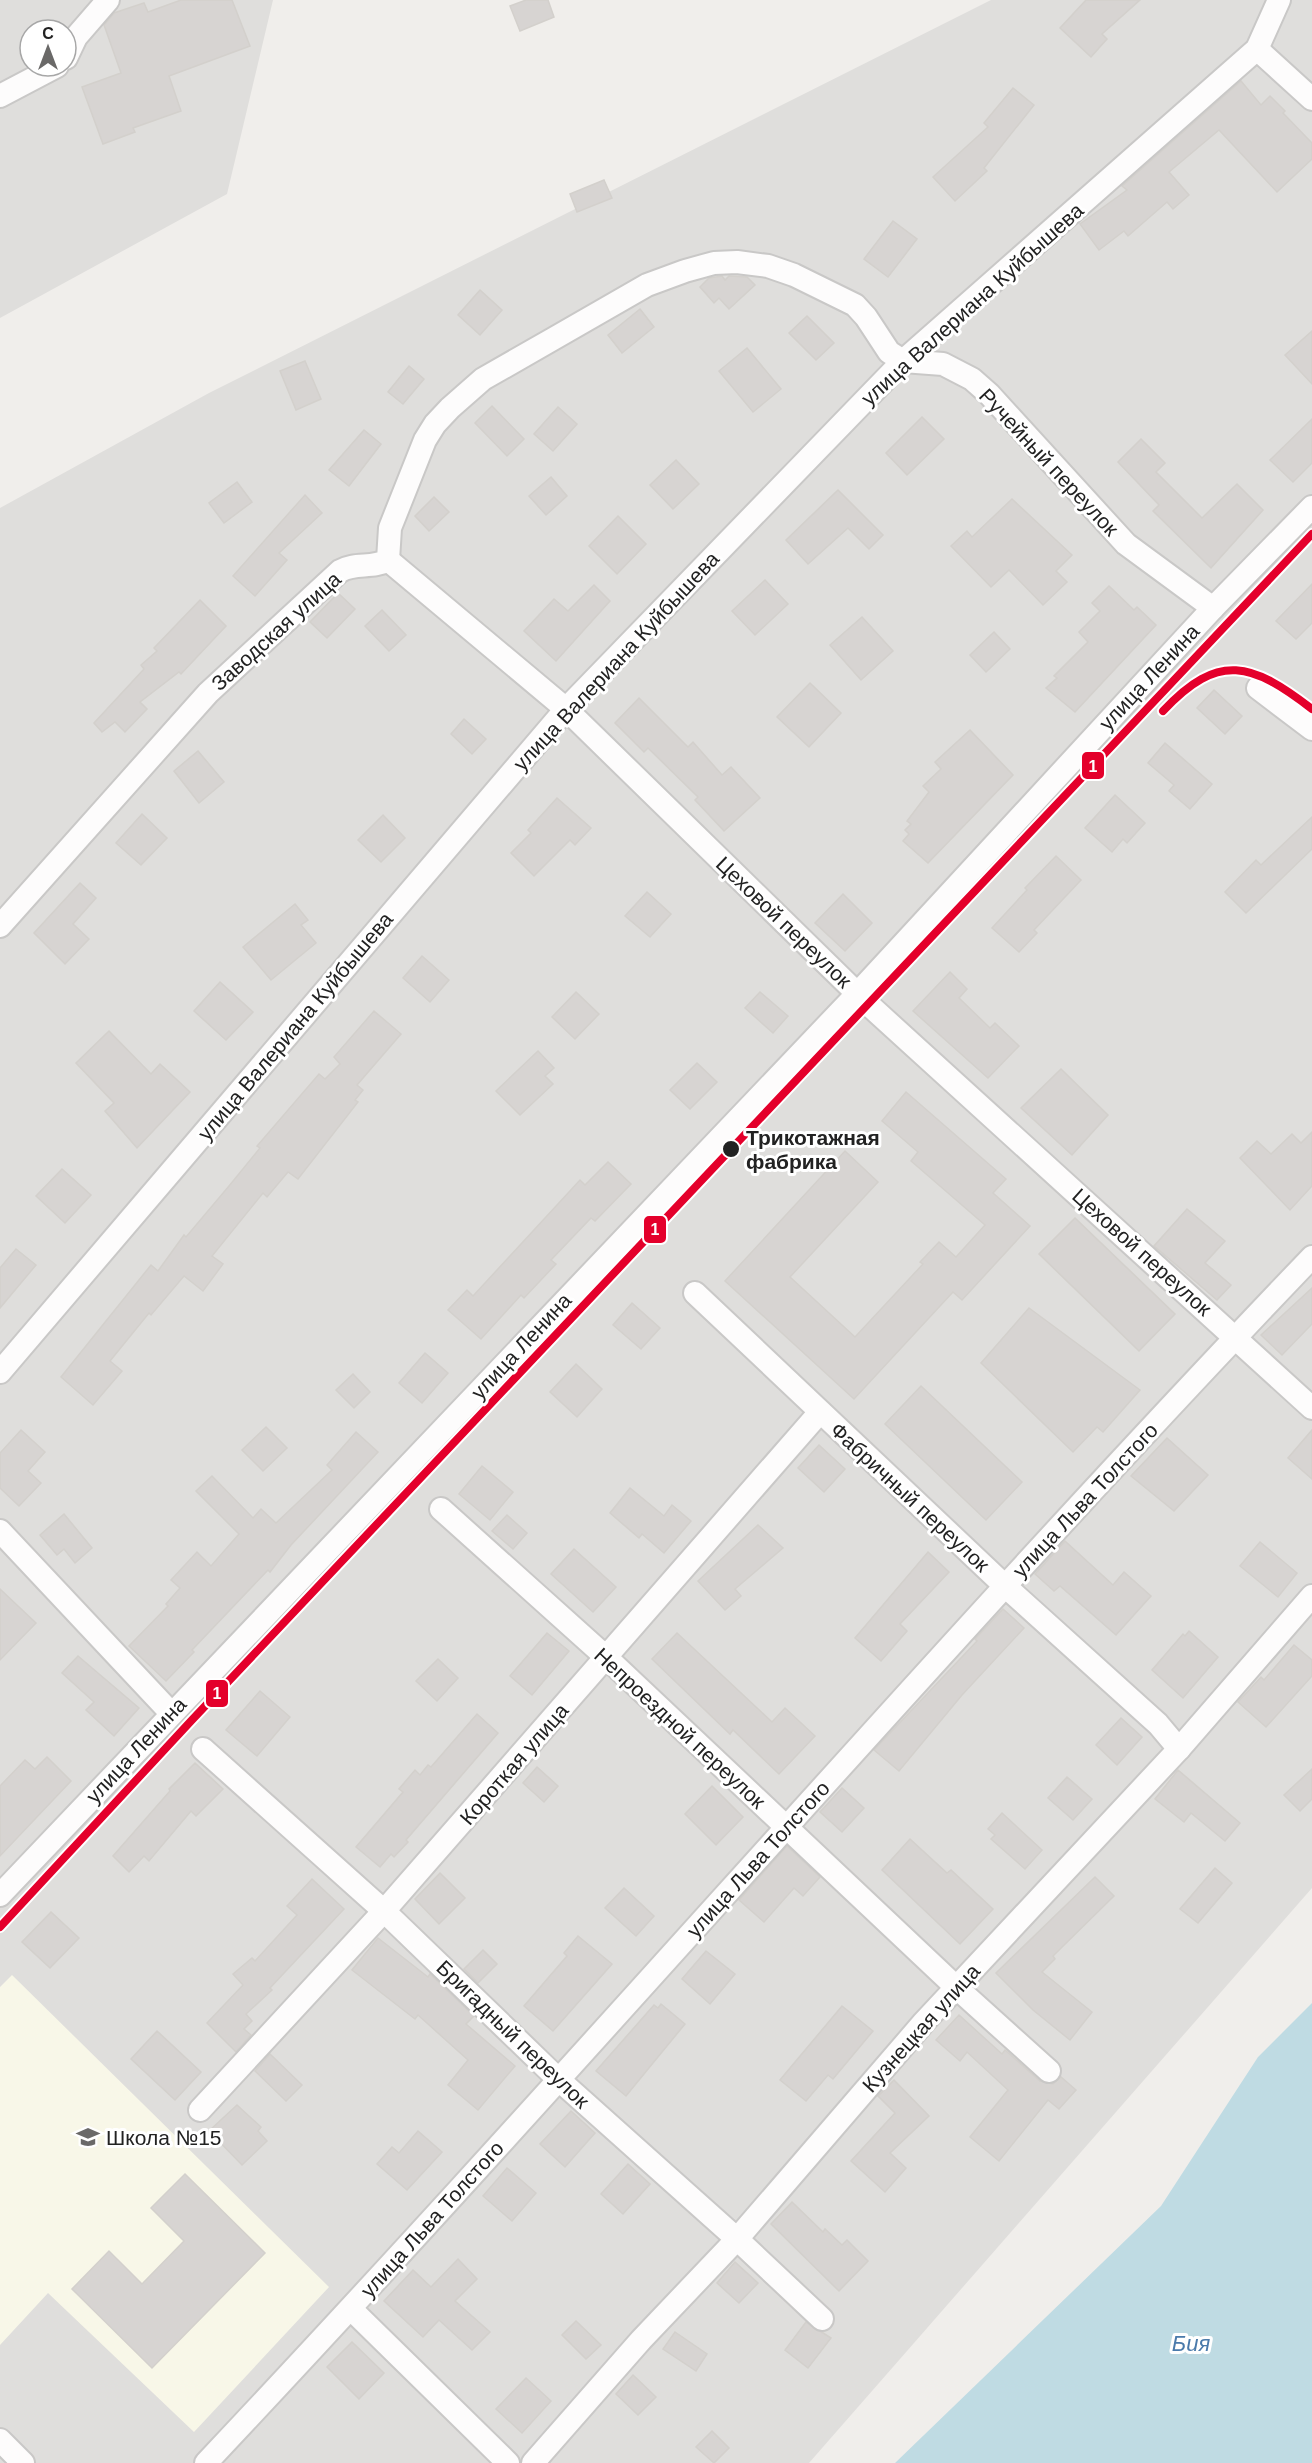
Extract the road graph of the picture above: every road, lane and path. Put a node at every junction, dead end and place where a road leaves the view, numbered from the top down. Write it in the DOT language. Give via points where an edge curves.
graph roads {
  1 [pos="108,0"];
  2 [pos="1279,0"];
  3 [pos="78,35"];
  4 [pos="1257,48"];
  5 [pos="34,78"];
  6 [pos="0,96"];
  7 [pos="1312,99"];
  8 [pos="903,361"];
  9 [pos="1312,507"];
  10 [pos="388,560"];
  11 [pos="1213,608"];
  12 [pos="1257,688"];
  13 [pos="566,709"];
  14 [pos="1312,729"];
  15 [pos="0,926"];
  16 [pos="857,994"];
  17 [pos="1312,1257"];
  18 [pos="695,1293"];
  19 [pos="1236,1337"];
  20 [pos="0,1372"];
  21 [pos="1312,1408"];
  22 [pos="820,1412"];
  23 [pos="441,1509"];
  24 [pos="0,1531"];
  25 [pos="1005,1586"];
  26 [pos="1312,1596"];
  27 [pos="607,1658"];
  28 [pos="171,1713"];
  29 [pos="203,1749"];
  30 [pos="1179,1749"];
  31 [pos="787,1828"];
  32 [pos="0,1895"];
  33 [pos="384,1911"];
  34 [pos="957,1988"];
  35 [pos="1049,2071"];
  36 [pos="558,2079"];
  37 [pos="200,2110"];
  38 [pos="737,2239"];
  39 [pos="351,2309"];
  40 [pos="822,2319"];
  41 [pos="0,2439"];
  42 [pos="23,2463"];
  43 [pos="206,2463"];
  44 [pos="508,2463"];
  45 [pos="533,2463"];
  1 -- 3 [label="street"];
  2 -- 4 [label="street, улица Валериана Куйбышева"];
  4 -- 7 [label="street"];
  4 -- 8 [label="street, улица Валериана Куйбышева"];
  5 -- 6 [label="street"];
  8 -- 10 [label="street" via="889,352 855,305 768,266 714,263 647,285 483,380 435,424 390,528"];
  8 -- 11 [label="street, Ручейный переулок" via="943,364 972,380 1125,544"];
  8 -- 13 [label="street, улица Валериана Куйбышева"];
  9 -- 11 [label="street, улица Ленина"];
  10 -- 13 [label="street, Цеховой переулок"];
  10 -- 15 [label="street, Заводская улица" via="356,564 340,571 265,639 167,736"];
  11 -- 16 [label="street, улица Ленина"];
  12 -- 14 [label="street"];
  13 -- 16 [label="street, Цеховой переулок"];
  13 -- 20 [label="street, улица Валериана Куйбышева"];
  16 -- 19 [label="street, Цеховой переулок"];
  16 -- 28 [label="street, улица Ленина"];
  17 -- 19 [label="street, улица Льва Толстого"];
  18 -- 22 [label="street, Фабричный переулок"];
  19 -- 21 [label="street, Цеховой переулок"];
  19 -- 25 [label="street, улица Льва Толстого"];
  22 -- 25 [label="street, Фабричный переулок"];
  22 -- 27 [label="street, Короткая улица"];
  23 -- 27 [label="street, Непроездной переулок"];
  24 -- 28 [label="street"];
  25 -- 30 [label="street, Фабричный переулок" via="1132,1700"];
  25 -- 31 [label="street, улица Льва Толстого"];
  26 -- 30 [label="street, Кузнецкая улица"];
  27 -- 31 [label="street, Непроездной переулок"];
  27 -- 33 [label="street, Короткая улица"];
  28 -- 32 [label="street, улица Ленина"];
  29 -- 33 [label="street, Бригадный переулок"];
  30 -- 34 [label="street, Кузнецкая улица"];
  31 -- 34 [label="street, Непроездной переулок"];
  31 -- 36 [label="street, улица Льва Толстого"];
  33 -- 36 [label="street, Бригадный переулок"];
  33 -- 37 [label="street, Короткая улица"];
  34 -- 35 [label="street, Непроездной переулок"];
  34 -- 38 [label="street, Кузнецкая улица"];
  36 -- 38 [label="street, Бригадный переулок"];
  36 -- 39 [label="street, улица Льва Толстого"];
  38 -- 40 [label="street, Бригадный переулок"];
  38 -- 45 [label="street, Кузнецкая улица"];
  39 -- 43 [label="street, улица Льва Толстого"];
  39 -- 44 [label="street"];
  41 -- 42 [label="street"];
}
